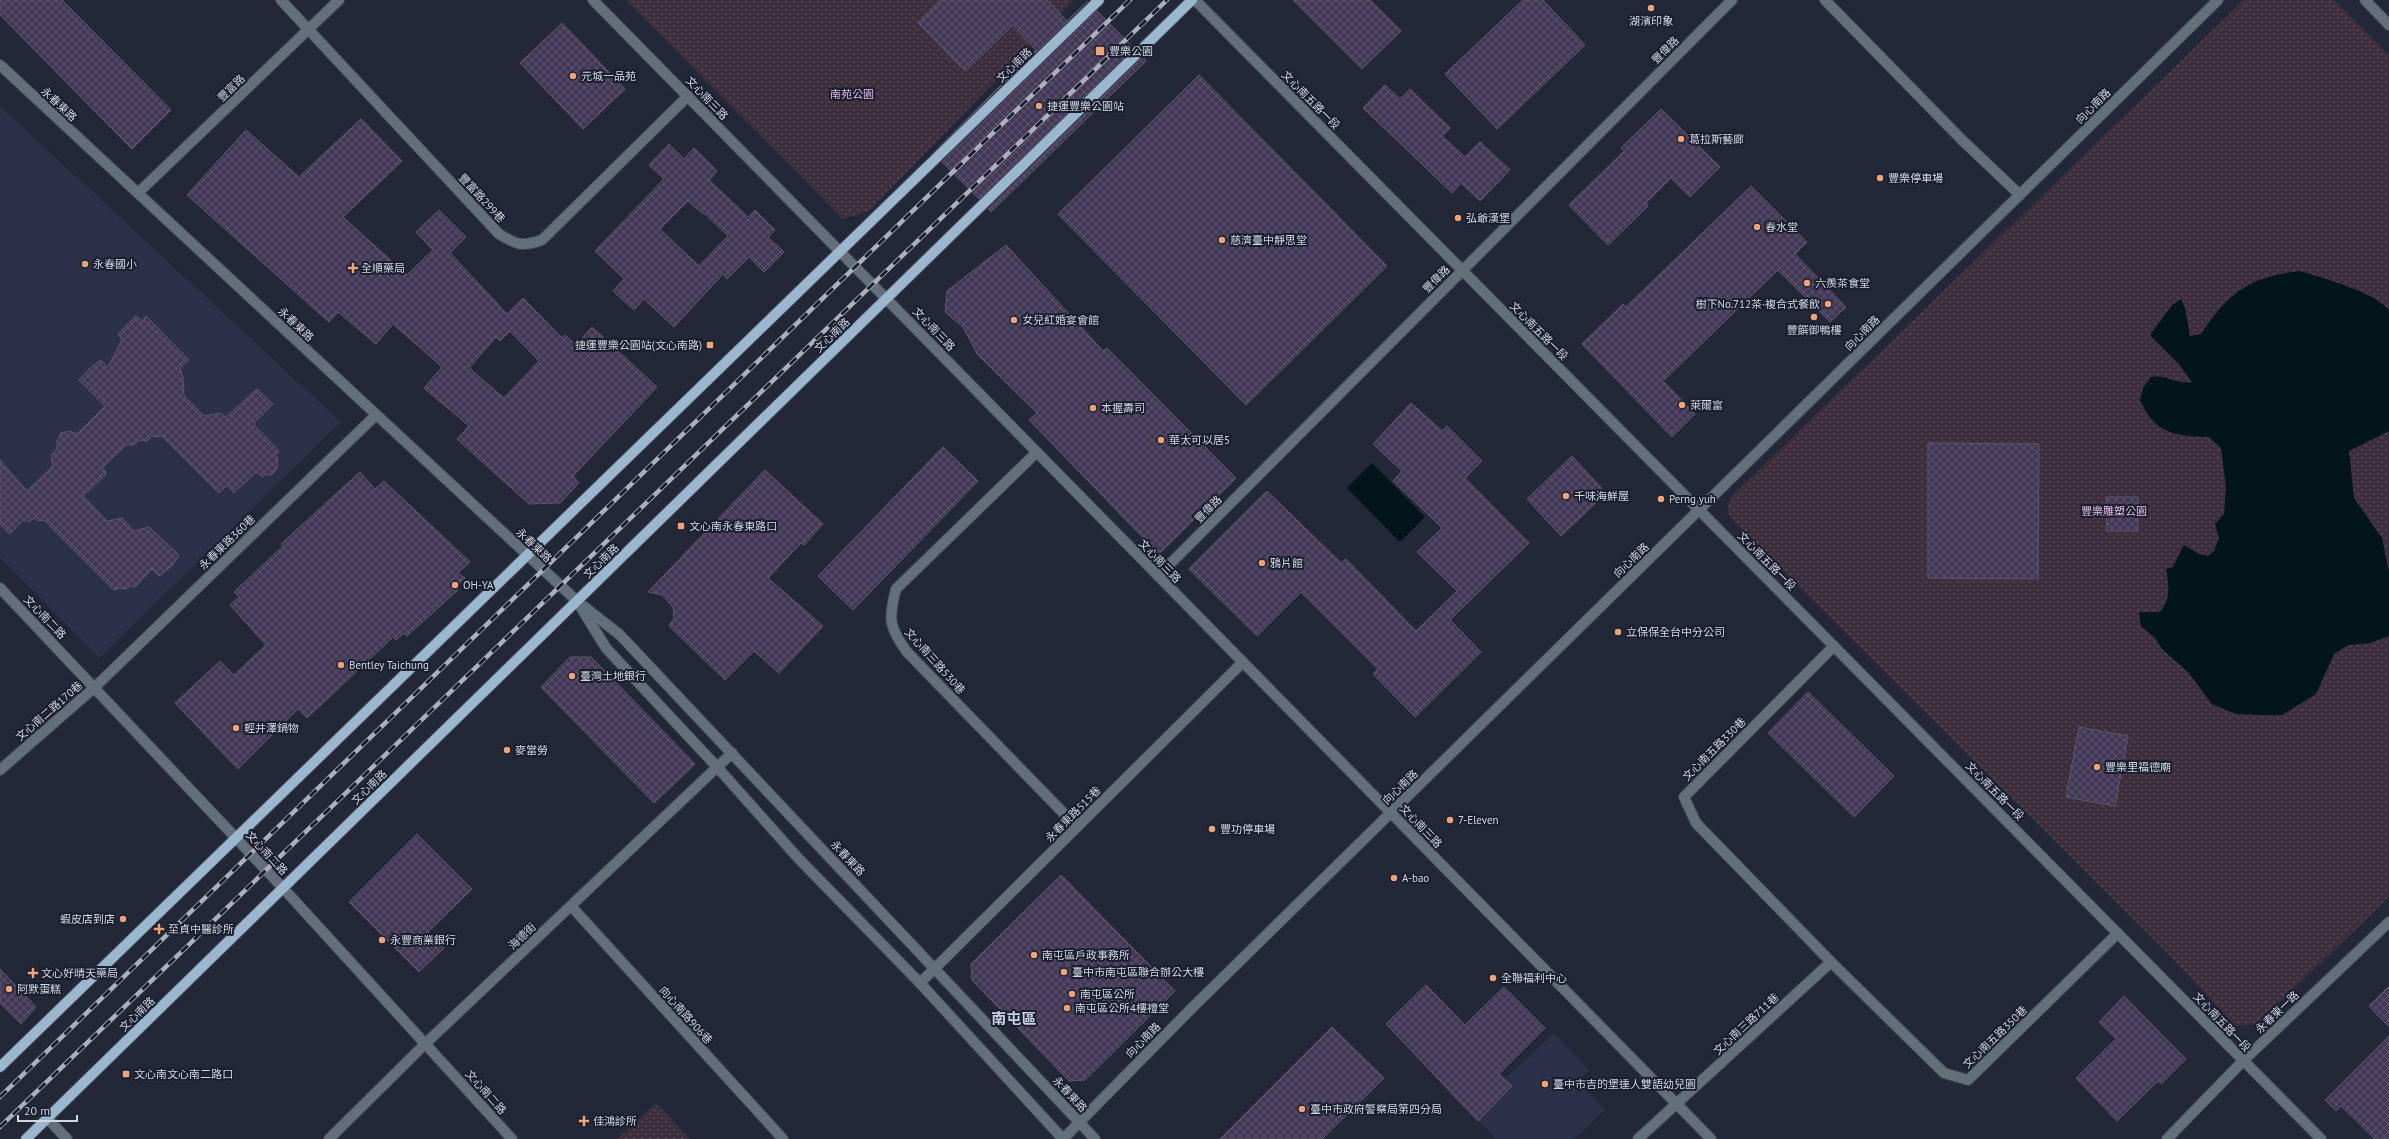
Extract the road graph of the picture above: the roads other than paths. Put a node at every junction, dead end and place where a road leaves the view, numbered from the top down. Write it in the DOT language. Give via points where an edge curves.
graph roads {
  1 [pos="281,0"];
  2 [pos="339,0"];
  3 [pos="593,0"];
  4 [pos="1099,0"];
  5 [pos="1192,0"];
  6 [pos="1195,0"];
  7 [pos="1732,0"];
  8 [pos="1825,0"];
  9 [pos="2218,0"];
  10 [pos="2365,0"];
  11 [pos="2389,25"];
  12 [pos="310,29"];
  13 [pos="0,65"];
  14 [pos="688,96"];
  15 [pos="138,193"];
  16 [pos="2020,195"];
  17 [pos="840,251"];
  18 [pos="1462,270"];
  19 [pos="886,298"];
  20 [pos="376,415"];
  21 [pos="1037,452"];
  22 [pos="1699,509"];
  23 [pos="527,555"];
  24 [pos="1158,576"];
  25 [pos="0,588"];
  26 [pos="577,601"];
  27 [pos="1834,646"];
  28 [pos="1243,662"];
  29 [pos="95,687"];
  30 [pos="732,753"];
  31 [pos="718,768"];
  32 [pos="0,770"];
  33 [pos="1390,813"];
  34 [pos="1077,827"];
  35 [pos="236,838"];
  36 [pos="283,888"];
  37 [pos="571,906"];
  38 [pos="2389,922"];
  39 [pos="2118,933"];
  40 [pos="1831,962"];
  41 [pos="935,968"];
  42 [pos="920,983"];
  43 [pos="425,1044"];
  44 [pos="2243,1061"];
  45 [pos="0,1067"];
  46 [pos="1676,1104"];
  47 [pos="47,1118"];
  48 [pos="1079,1121"];
  49 [pos="26,1139"];
  50 [pos="67,1139"];
  51 [pos="329,1139"];
  52 [pos="512,1139"];
  53 [pos="783,1139"];
  54 [pos="1063,1139"];
  55 [pos="1095,1139"];
  56 [pos="1638,1139"];
  57 [pos="1710,1139"];
  58 [pos="2167,1139"];
  59 [pos="2321,1139"];
  1 -- 12 [label="street, 豐富路299巷"];
  2 -- 12 [label="street, 豐富路"];
  3 -- 14 [label="street, 文心南三路"];
  4 -- 17 [label="main road, 文心南路"];
  5 -- 19 [label="main road, 文心南路"];
  6 -- 18 [label="street, 文心南五路一段"];
  7 -- 18 [label="street, 豐偉路"];
  8 -- 16 [label="street" via="1962,140"];
  9 -- 16 [label="street, 向心南路"];
  10 -- 11 [label="street"];
  12 -- 14 [label="street, 豐富路299巷" via="499,234 516,244 528,245 542,240"];
  12 -- 15 [label="street, 豐富路"];
  13 -- 15 [label="street, 永春東路"];
  14 -- 17 [label="street, 文心南三路"];
  15 -- 20 [label="street, 永春東路"];
  16 -- 22 [label="street, 向心南路"];
  17 -- 19 [label="street, 文心南三路"];
  17 -- 23 [label="main road, 文心南路"];
  18 -- 22 [label="street, 文心南五路一段"];
  18 -- 24 [label="street, 豐偉路"];
  19 -- 21 [label="street, 文心南三路"];
  19 -- 26 [label="main road, 文心南路"];
  20 -- 23 [label="street, 永春東路"];
  20 -- 29 [label="street, 永春東路360巷"];
  21 -- 24 [label="street, 文心南三路"];
  21 -- 34 [label="street, 文心南三路530巷" via="896,589 889,614 893,632 907,652"];
  22 -- 27 [label="street, 文心南五路一段"];
  22 -- 33 [label="street, 向心南路"];
  23 -- 26 [label="street, 永春東路"];
  23 -- 35 [label="main road, 文心南路"];
  24 -- 28 [label="street, 文心南三路"];
  25 -- 29 [label="street, 文心南二路"];
  26 -- 30 [label="street, 永春東路" via="620,635"];
  26 -- 31 [label="street, 永春東路" via="606,648"];
  26 -- 36 [label="main road, 文心南路"];
  27 -- 39 [label="street, 文心南五路一段"];
  27 -- 40 [label="street, 文心南五路330巷" via="1684,797 1696,823"];
  28 -- 33 [label="street, 文心南三路"];
  28 -- 34 [label="street, 永春東路515巷"];
  29 -- 32 [label="street, 文心南二路170巷"];
  29 -- 35 [label="street, 文心南二路"];
  30 -- 31 [label="street, 海德街"];
  30 -- 41 [label="street, 永春東路"];
  31 -- 37 [label="street, 海德街"];
  31 -- 42 [label="street, 永春東路" via="799,859"];
  33 -- 46 [label="street, 文心南三路"];
  33 -- 48 [label="street, 向心南路"];
  34 -- 41 [label="street, 永春東路515巷"];
  35 -- 36 [label="street, 文心南二路"];
  35 -- 45 [label="main road, 文心南路"];
  36 -- 43 [label="street, 文心南二路"];
  36 -- 47 [label="main road, 文心南路"];
  37 -- 43 [label="street, 海德街"];
  37 -- 53 [label="street, 向心南路906巷"];
  38 -- 44 [label="street, 永春東一路"];
  39 -- 40 [label="street, 文心南五路350巷" via="1968,1080 1944,1074"];
  39 -- 44 [label="street, 文心南五路一段"];
  40 -- 46 [label="street, 文心南三路711巷"];
  41 -- 42 [label="street, 永春東路515巷"];
  41 -- 48 [label="street, 永春東路"];
  42 -- 54 [label="street, 永春東路"];
  43 -- 51 [label="street, 海德街"];
  43 -- 52 [label="street, 文心南二路"];
  44 -- 58 [label="street, 永春東一路"];
  44 -- 59 [label="street, 文心南五路一段"];
  46 -- 56 [label="street, 文心南三路711巷"];
  46 -- 57 [label="street, 文心南三路"];
  47 -- 49 [label="main road, 文心南路"];
  47 -- 50 [label="street"];
  48 -- 54 [label="street, 向心南路"];
  48 -- 55 [label="street, 永春東路"];
}
